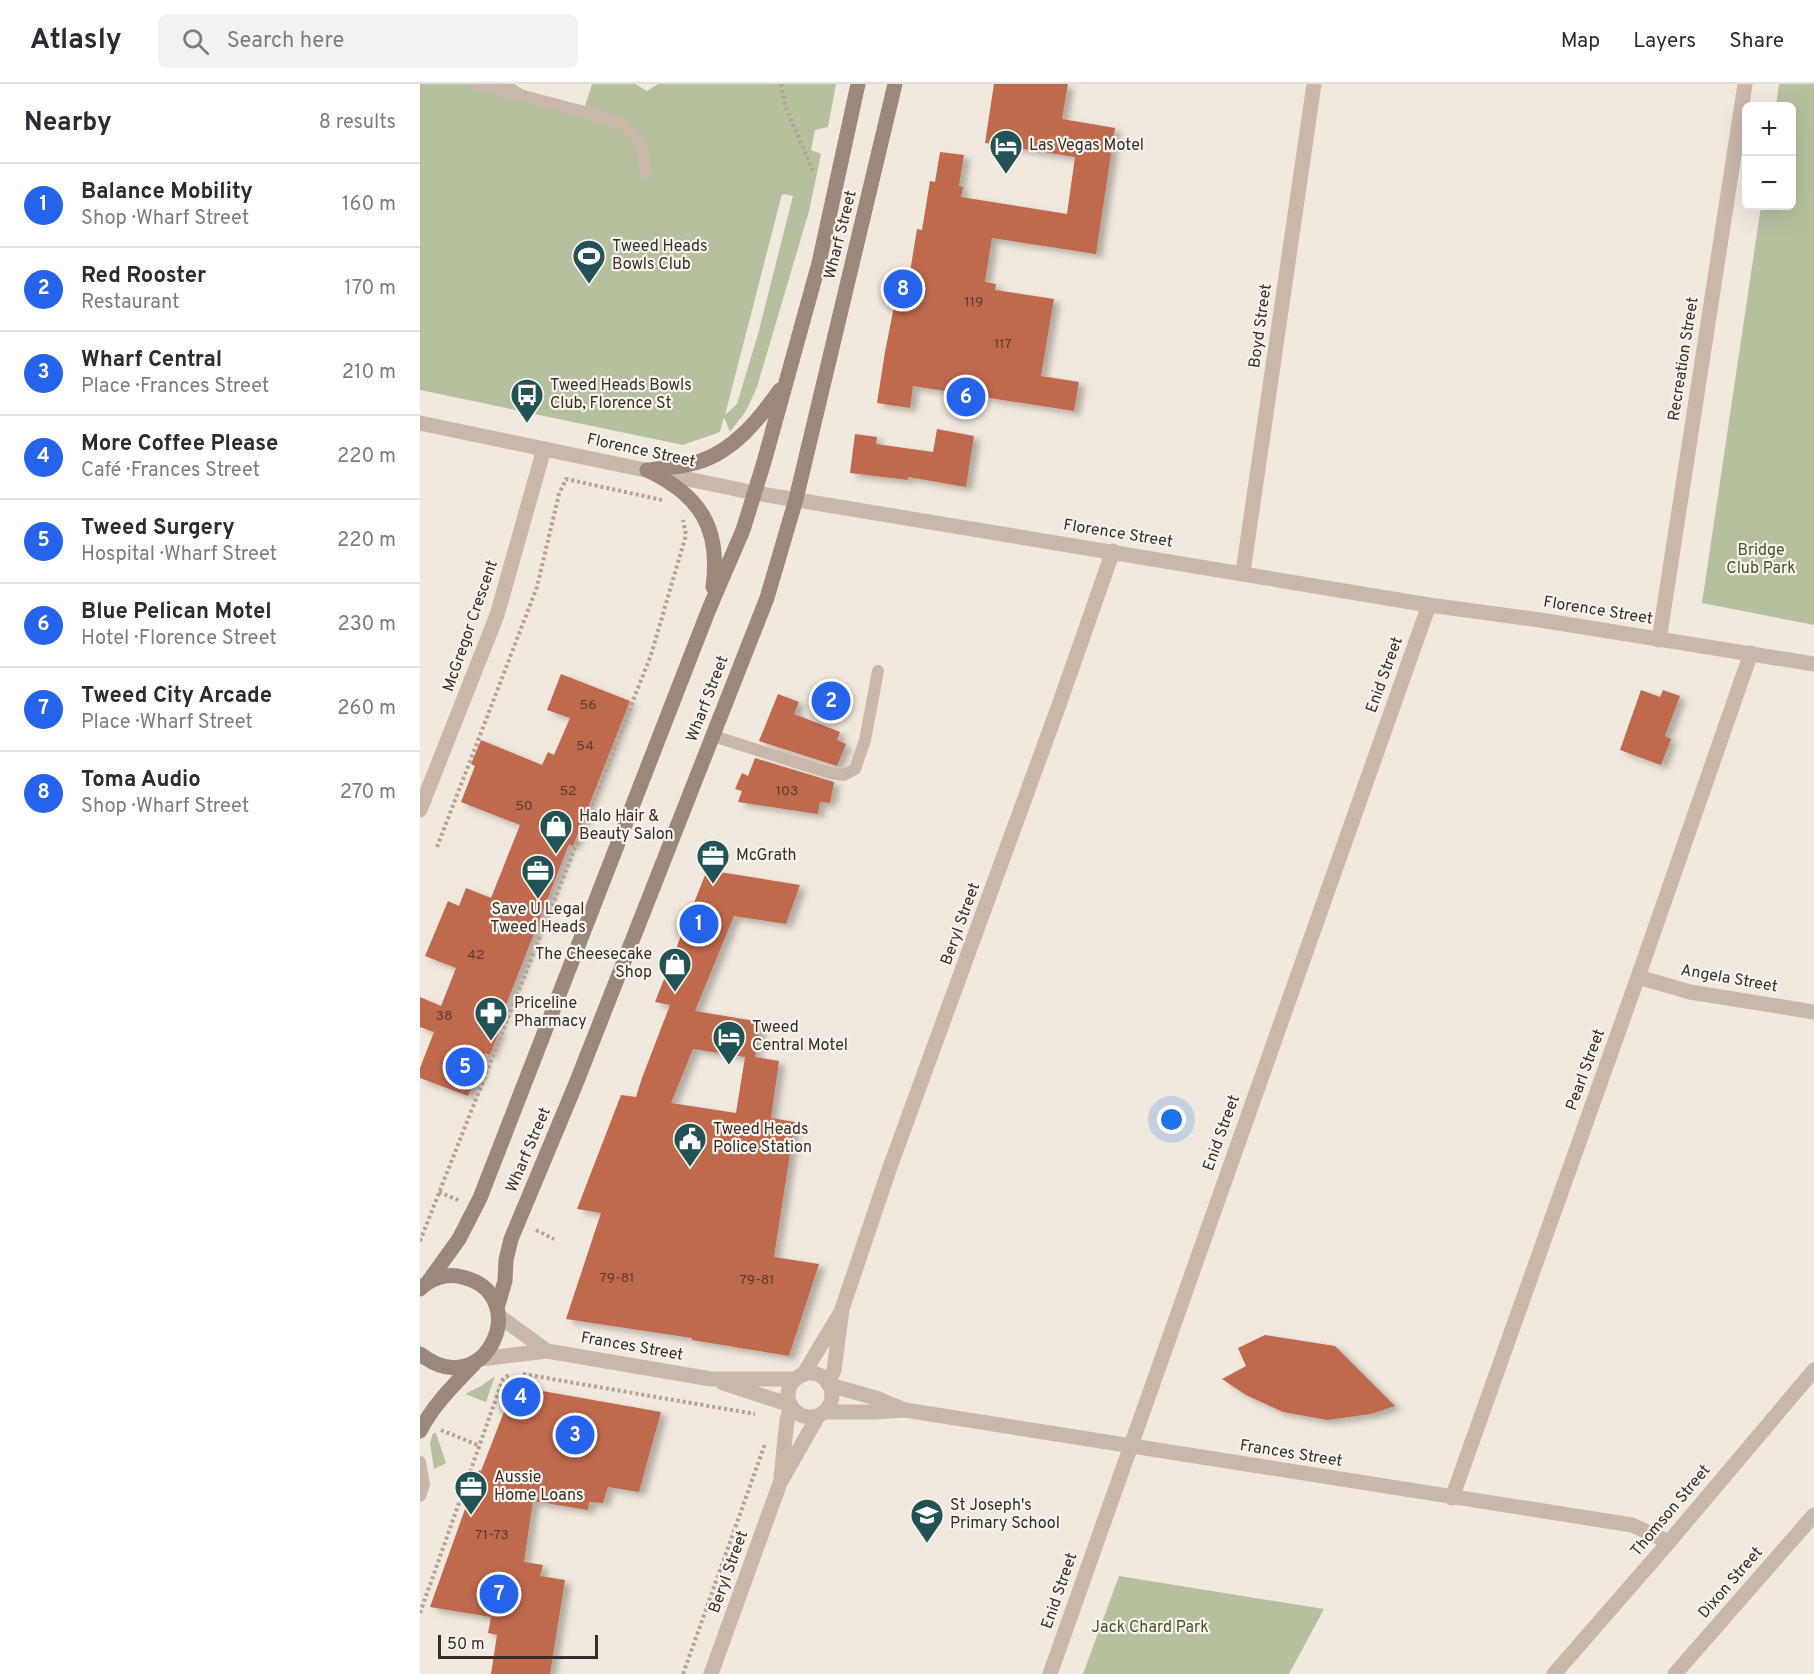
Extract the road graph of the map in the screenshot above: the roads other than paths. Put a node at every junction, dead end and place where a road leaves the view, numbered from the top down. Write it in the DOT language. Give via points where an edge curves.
graph roads {
  1 [pos="478,84"];
  2 [pos="858,84"];
  3 [pos="895,84"];
  4 [pos="1314,84"];
  5 [pos="1745,84"];
  6 [pos="646,172"];
  7 [pos="786,383"];
  8 [pos="420,423"];
  9 [pos="544,449"];
  10 [pos="647,470"];
  11 [pos="755,493"];
  12 [pos="796,499"];
  13 [pos="1113,551"];
  14 [pos="1243,572"];
  15 [pos="1429,605"];
  16 [pos="709,609"];
  17 [pos="1659,639"];
  18 [pos="1751,653"];
  19 [pos="1814,664"];
  20 [pos="878,671"];
  21 [pos="713,736"];
  22 [pos="420,810"];
  23 [pos="1638,977"];
  24 [pos="1814,1012"];
  25 [pos="423,1286"];
  26 [pos="842,1310"];
  27 [pos="498,1312"];
  28 [pos="547,1351"];
  29 [pos="420,1354"];
  30 [pos="478,1360"];
  31 [pos="1814,1370"];
  32 [pos="800,1377"];
  33 [pos="711,1379"];
  34 [pos="829,1384"];
  35 [pos="791,1405"];
  36 [pos="905,1410"];
  37 [pos="821,1414"];
  38 [pos="420,1431"];
  39 [pos="1130,1447"];
  40 [pos="420,1462"];
  41 [pos="780,1483"];
  42 [pos="420,1496"];
  43 [pos="1452,1498"];
  44 [pos="1814,1515"];
  45 [pos="1669,1542"];
  46 [pos="711,1674"];
  47 [pos="1050,1674"];
  48 [pos="1554,1674"];
  49 [pos="1675,1674"];
  1 -- 6 [label="lane" via="622,124 641,144"];
  2 -- 7 [label="main road, Wharf Street" via="819,263"];
  3 -- 12 [label="main road, Wharf Street"];
  4 -- 14 [label="street, Boyd Street"];
  5 -- 17 [label="street, Recreation Street"];
  7 -- 10 [label="main road" via="751,426 717,454 698,462"];
  7 -- 11 [label="main road, Wharf Street"];
  8 -- 9 [label="street, Florence Street"];
  9 -- 10 [label="street, Florence Street"];
  9 -- 22 [label="street, McGregor Crescent" via="497,615"];
  10 -- 11 [label="street, Florence Street"];
  10 -- 16 [label="main road" via="683,490 699,507 707,524 715,546"];
  11 -- 12 [label="street, Florence Street"];
  11 -- 16 [label="main road, Wharf Street"];
  12 -- 13 [label="street, Florence Street"];
  12 -- 21 [label="main road, Wharf Street" via="767,598"];
  13 -- 14 [label="street, Florence Street"];
  13 -- 26 [label="street, Beryl Street"];
  14 -- 15 [label="street, Florence Street"];
  15 -- 17 [label="street, Florence Street"];
  15 -- 39 [label="street, Enid Street"];
  16 -- 25 [label="main road, Wharf Street" via="480,1198 463,1233"];
  17 -- 18 [label="street, Florence Street"];
  18 -- 19 [label="street, Florence Street"];
  18 -- 23 [label="street, Pearl Street"];
  20 -- 21 [label="lane" via="866,740 855,769 844,775"];
  21 -- 27 [label="main road, Wharf Street" via="511,1239"];
  23 -- 24 [label="street, Angela Street" via="1690,992"];
  23 -- 43 [label="street, Pearl Street"];
  25 -- 27 [label="main road" via="441,1276 469,1278 491,1295"];
  26 -- 32 [label="street, Beryl Street"];
  26 -- 34 [label="street, Beryl Street"];
  27 -- 28 [label="street, Frances Street"];
  27 -- 30 [label="main road, Wharf Street" via="495,1340"];
  28 -- 30 [label="street, Frances Street"];
  28 -- 33 [label="street, Frances Street"];
  29 -- 30 [label="main road" via="446,1367 461,1367"];
  30 -- 38 [label="main road" via="444,1395"];
  31 -- 45 [label="street, Thomson Street"];
  32 -- 33 [label="street, Frances Street"];
  32 -- 34 [label="street" via="817,1375"];
  32 -- 35 [label="street" via="789,1392"];
  33 -- 35 [label="street, Frances Street"];
  34 -- 36 [label="street, Frances Street"];
  34 -- 37 [label="street" via="830,1405"];
  35 -- 37 [label="street" via="801,1415"];
  35 -- 41 [label="street, Beryl Street"];
  36 -- 37 [label="street, Frances Street"];
  36 -- 39 [label="street, Frances Street"];
  37 -- 41 [label="street, Beryl Street"];
  39 -- 43 [label="street, Frances Street"];
  39 -- 47 [label="street, Enid Street"];
  40 -- 42 [label="lane" via="424,1484"];
  41 -- 46 [label="street, Beryl Street"];
  43 -- 45 [label="street, Frances Street" via="1632,1526"];
  44 -- 49 [label="street, Dixon Street"];
  45 -- 48 [label="street, Thomson Street"];
}
